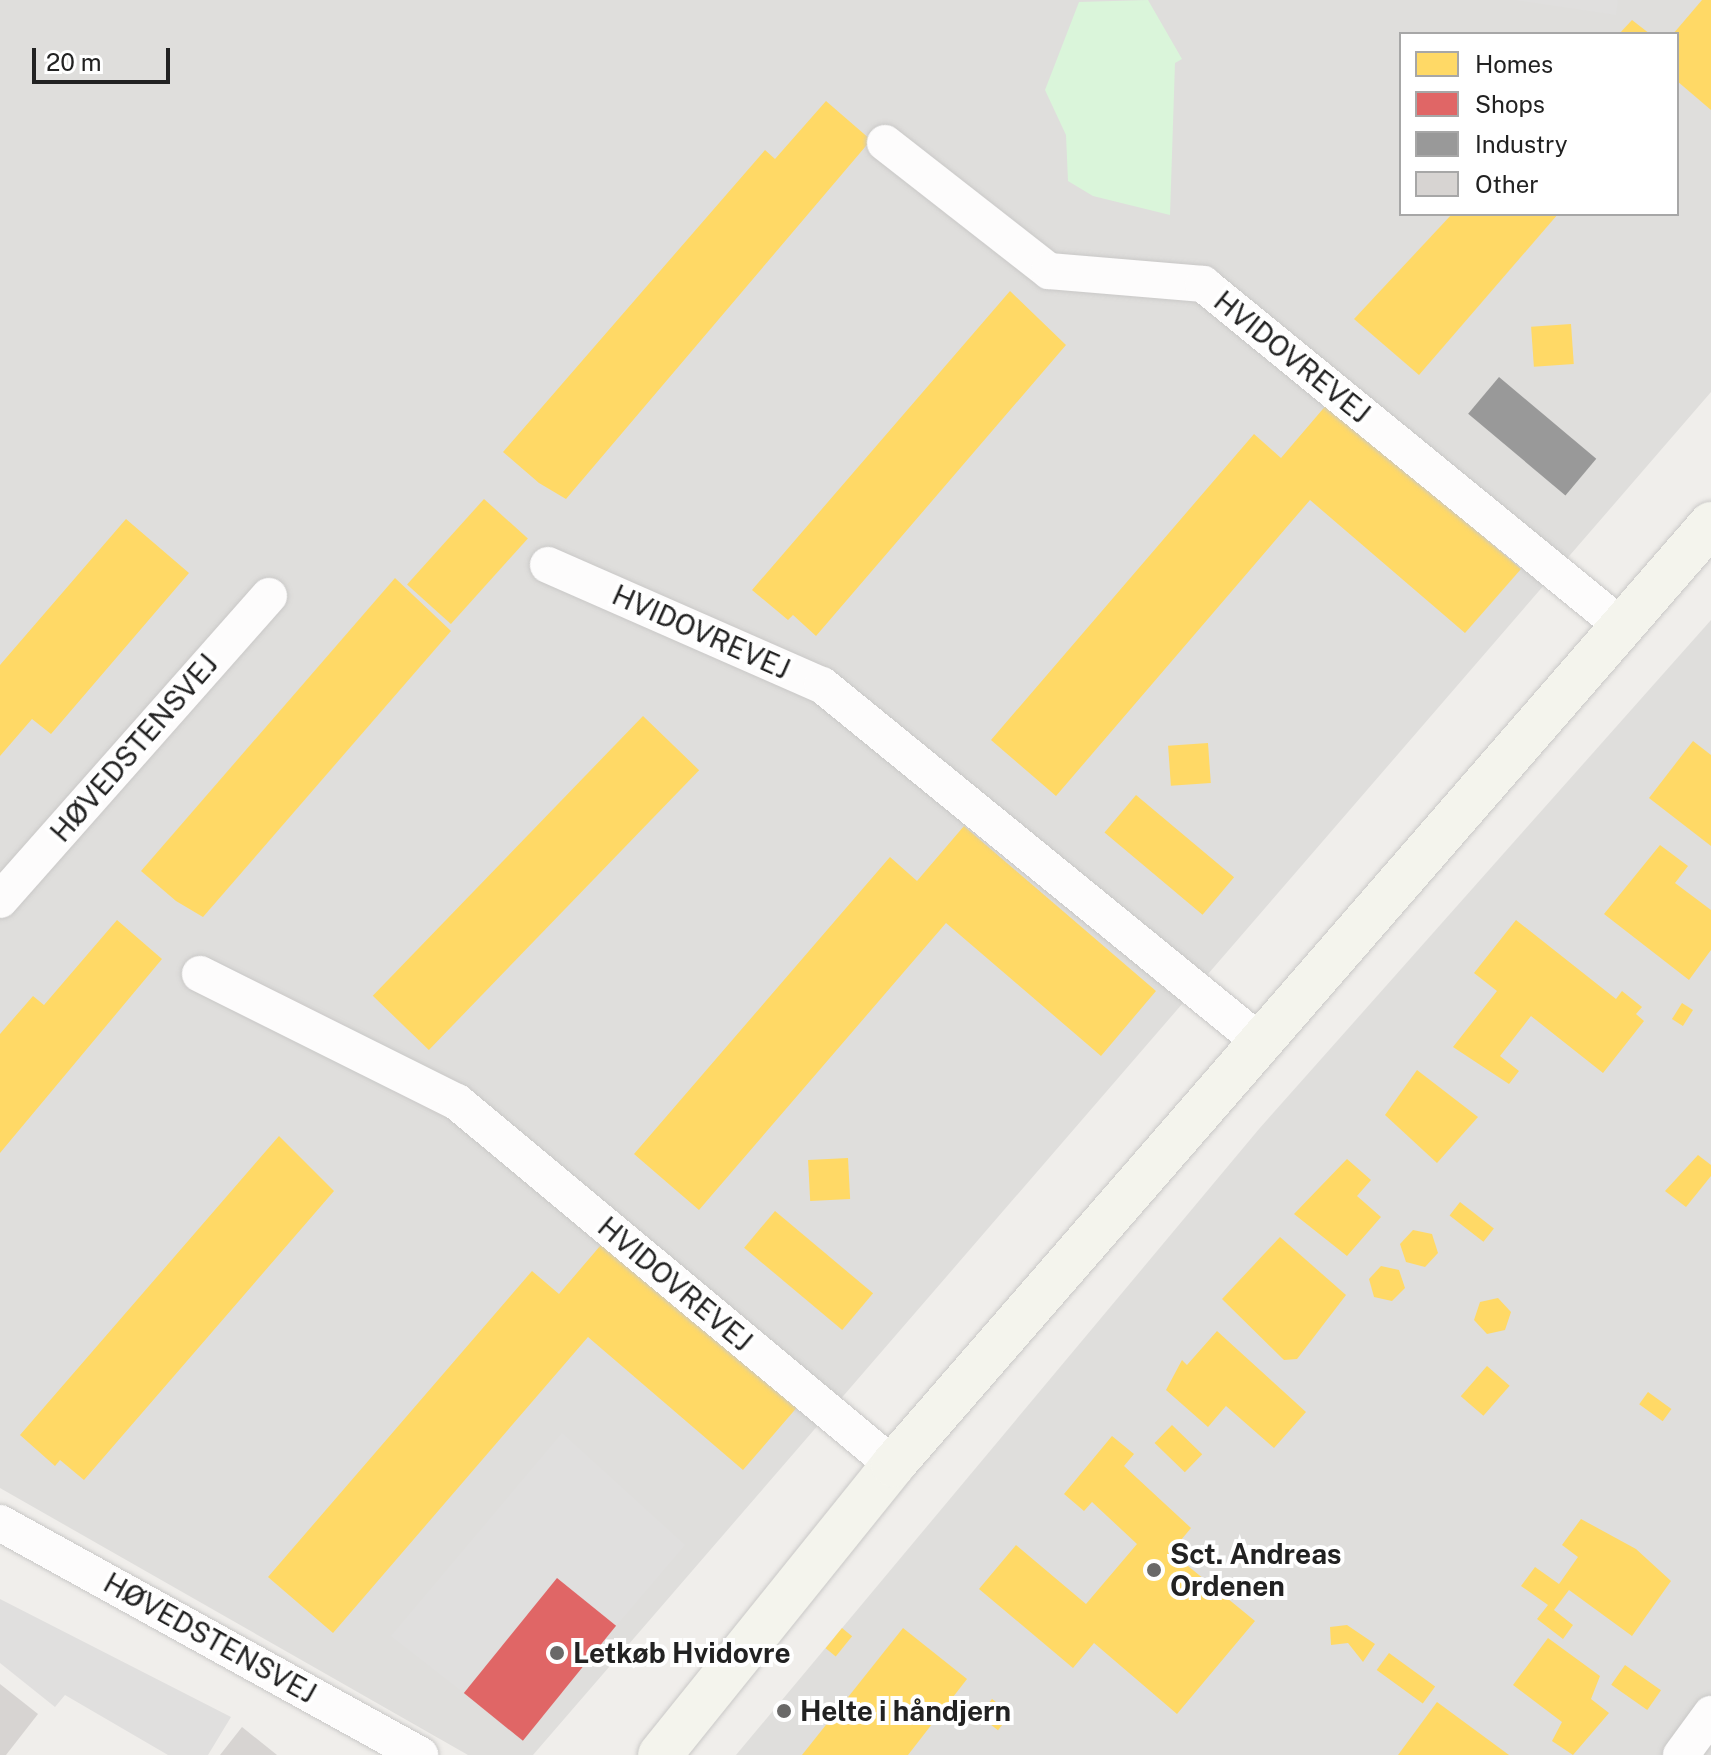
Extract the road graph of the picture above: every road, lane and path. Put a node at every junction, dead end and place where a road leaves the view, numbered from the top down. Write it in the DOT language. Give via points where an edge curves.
graph roads {
  1 [pos="885,143"];
  2 [pos="1711,524"];
  3 [pos="548,565"];
  4 [pos="269,596"];
  5 [pos="1624,628"];
  6 [pos="0,900"];
  7 [pos="200,974"];
  8 [pos="1259,1041"];
  9 [pos="893,1465"];
  10 [pos="0,1523"];
  11 [pos="1711,1714"];
  12 [pos="420,1755"];
  13 [pos="660,1755"];
  14 [pos="1681,1755"];
  1 -- 5 [label="street, HVIDOVREVEJ" via="1049,271 1203,284"];
  2 -- 5 [label="street"];
  3 -- 8 [label="street, HVIDOVREVEJ" via="822,685"];
  4 -- 6 [label="street, HØVEDSTENSVEJ"];
  5 -- 8 [label="street"];
  7 -- 9 [label="street, HVIDOVREVEJ" via="457,1102"];
  8 -- 9 [label="street"];
  9 -- 13 [label="street"];
  10 -- 12 [label="street, HØVEDSTENSVEJ"];
  11 -- 14 [label="street"];
}
